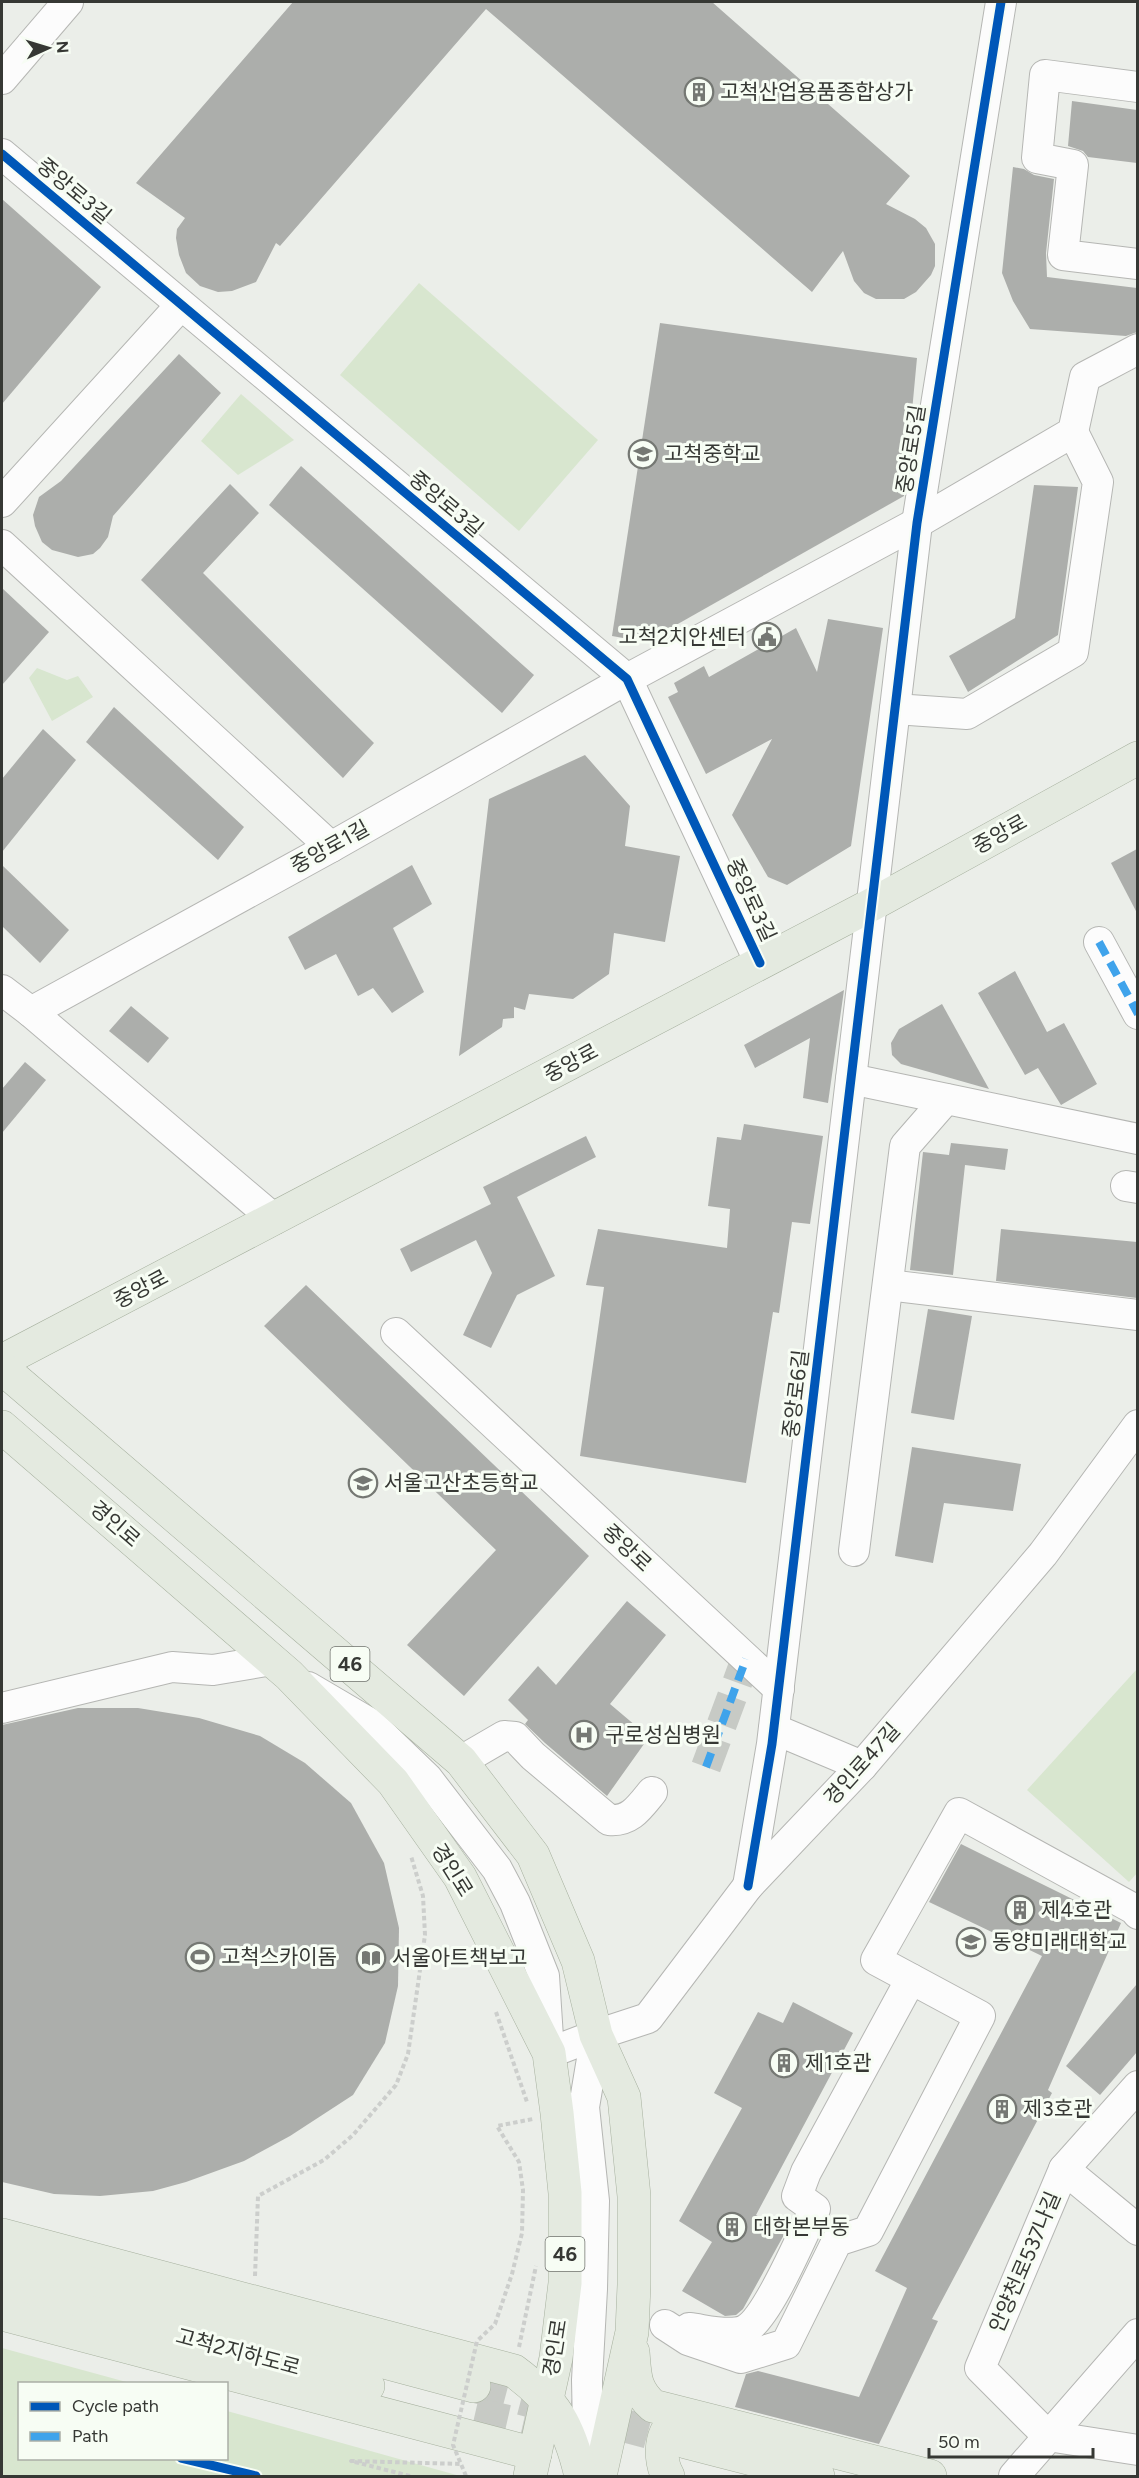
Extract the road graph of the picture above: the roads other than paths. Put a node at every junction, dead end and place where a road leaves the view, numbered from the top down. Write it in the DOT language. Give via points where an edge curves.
graph roads {
  1 [pos="68,2"];
  2 [pos="1001,2"];
  3 [pos="2,80"];
  4 [pos="1137,87"];
  5 [pos="2,154"];
  6 [pos="1137,264"];
  7 [pos="181,305"];
  8 [pos="1137,349"];
  9 [pos="1073,432"];
  10 [pos="2,502"];
  11 [pos="917,523"];
  12 [pos="2,545"];
  13 [pos="627,679"];
  14 [pos="895,709"];
  15 [pos="1137,758"];
  16 [pos="332,848"];
  17 [pos="871,905"];
  18 [pos="1099,942"];
  19 [pos="760,963"];
  20 [pos="2,990"];
  21 [pos="31,1012"];
  22 [pos="1137,1014"];
  23 [pos="851,1079"];
  24 [pos="946,1099"];
  25 [pos="1137,1139"];
  26 [pos="274,1219"];
  27 [pos="888,1285"];
  28 [pos="1137,1315"];
  29 [pos="396,1334"];
  30 [pos="2,1361"];
  31 [pos="2,1368"];
  32 [pos="1137,1425"];
  33 [pos="2,1427"];
  34 [pos="854,1551"];
  35 [pos="280,1667"];
  36 [pos="778,1689"];
  37 [pos="2,1708"];
  38 [pos="774,1729"];
  39 [pos="461,1761"];
  40 [pos="862,1766"];
  41 [pos="652,1792"];
  42 [pos="748,1886"];
  43 [pos="1137,1914"];
  44 [pos="911,1978"];
  45 [pos="596,2035"];
  46 [pos="549,2053"];
  47 [pos="1137,2086"];
  48 [pos="1064,2169"];
  49 [pos="1137,2230"];
  50 [pos="2,2235"];
  51 [pos="2,2259"];
  52 [pos="2,2289"];
  53 [pos="2,2314"];
  54 [pos="651,2327"];
  55 [pos="1137,2334"];
  56 [pos="546,2399"];
  57 [pos="1048,2436"];
  58 [pos="683,2449"];
  59 [pos="1137,2450"];
  60 [pos="533,2465"];
  61 [pos="581,2476"];
  62 [pos="589,2476"];
  63 [pos="600,2476"];
  64 [pos="738,2476"];
  65 [pos="818,2476"];
  66 [pos="930,2476"];
  67 [pos="1014,2476"];
  1 -- 3 [label="street"];
  2 -- 11 [label="street, 중앙로5길"];
  4 -- 6 [label="street" via="1045,75 1037,158 1073,165 1063,255"];
  5 -- 7 [label="street, 중앙로3길"];
  7 -- 10 [label="street"];
  7 -- 13 [label="street, 중앙로3길"];
  8 -- 9 [label="street" via="1085,377"];
  9 -- 11 [label="street"];
  9 -- 14 [label="street" via="1098,482 1072,652 967,714"];
  11 -- 13 [label="street"];
  11 -- 14 [label="street, 중앙로5길"];
  12 -- 16 [label="street"];
  13 -- 16 [label="street, 중앙로1길"];
  13 -- 19 [label="street, 중앙로3길"];
  14 -- 17 [label="street, 중앙로5길"];
  15 -- 17 [label="main road, 중앙로"];
  16 -- 21 [label="street, 중앙로1길"];
  17 -- 19 [label="main road, 중앙로"];
  17 -- 23 [label="street, 중앙로6길"];
  18 -- 22 [label="street"];
  19 -- 26 [label="main road, 중앙로"];
  20 -- 21 [label="street"];
  21 -- 26 [label="street"];
  23 -- 24 [label="street"];
  23 -- 36 [label="street, 중앙로6길"];
  24 -- 25 [label="street"];
  24 -- 27 [label="street" via="905,1146"];
  26 -- 30 [label="main road, 중앙로"];
  27 -- 28 [label="street"];
  27 -- 34 [label="street"];
  29 -- 36 [label="street, 중앙로"];
  31 -- 39 [label="main road, 경인로 / 46"];
  32 -- 40 [label="street, 경인로47길" via="1043,1554"];
  33 -- 35 [label="main road, 경인로 / 46"];
  35 -- 37 [label="street" via="172,1667"];
  35 -- 46 [label="main road, 경인로 / 46" via="393,1782 460,1877"];
  36 -- 38 [label="street, 중앙로6길"];
  38 -- 40 [label="street"];
  38 -- 42 [label="street, 중앙로6길"];
  39 -- 41 [label="street" via="504,1736 515,1737 609,1820 620,1821 630,1816"];
  39 -- 45 [label="main road, 경인로 / 46" via="533,1855 578,1961"];
  40 -- 42 [label="street, 경인로47길"];
  42 -- 45 [label="street, 경인로47길" via="648,2018"];
  43 -- 44 [label="street" via="959,1813 876,1960"];
  44 -- 54 [label="street" via="806,2172 797,2196 815,2209 761,2316 745,2330 726,2333"];
  44 -- 54 [label="street" via="980,2016 868,2231 837,2241 786,2344 741,2358"];
  45 -- 46 [label="street, 경인로47길"];
  45 -- 54 [label="main road, 경인로 / 46" via="624,2097 634,2196 634,2285"];
  45 -- 62 [label="street" via="584,2107 594,2201 587,2380"];
  46 -- 56 [label="main road, 경인로 / 46" via="565,2193 565,2283 556,2358"];
  47 -- 48 [label="street, 안양천로537나길"];
  48 -- 49 [label="street"];
  48 -- 57 [label="street, 안양천로537나길" via="980,2368"];
  50 -- 56 [label="main road" via="514,2371"];
  51 -- 52 [label="main road, 고척2지하도로" via="475,2400"];
  53 -- 60 [label="main road"];
  54 -- 58 [label="main road" via="636,2382 641,2396"];
  54 -- 63 [label="main road, 경인로 / 46"];
  55 -- 57 [label="street"];
  56 -- 60 [label="main road, 경인로 / 46"];
  56 -- 61 [label="main road" via="561,2417"];
  57 -- 59 [label="street"];
  57 -- 67 [label="street"];
  58 -- 64 [label="main road"];
  58 -- 65 [label="main road"];
  58 -- 66 [label="main road"];
}
